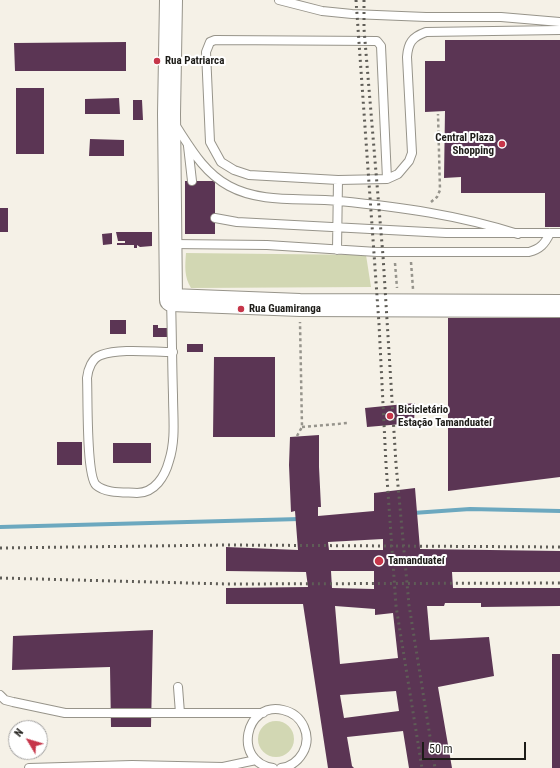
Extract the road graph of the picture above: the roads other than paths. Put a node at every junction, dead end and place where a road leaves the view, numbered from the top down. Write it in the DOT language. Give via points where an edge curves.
graph roads {
  1 [pos="171,0"];
  2 [pos="279,0"];
  3 [pos="560,22"];
  4 [pos="560,30"];
  5 [pos="169,114"];
  6 [pos="187,143"];
  7 [pos="387,179"];
  8 [pos="338,180"];
  9 [pos="192,181"];
  10 [pos="338,201"];
  11 [pos="215,218"];
  12 [pos="338,227"];
  13 [pos="550,233"];
  14 [pos="560,233"];
  15 [pos="518,234"];
  16 [pos="171,244"];
  17 [pos="337,250"];
  18 [pos="171,300"];
  19 [pos="560,306"];
  20 [pos="173,352"];
  21 [pos="178,686"];
  22 [pos="0,695"];
  23 [pos="180,713"];
  24 [pos="264,713"];
  25 [pos="300,758"];
  26 [pos="259,764"];
  27 [pos="29,768"];
  28 [pos="273,768"];
  29 [pos="281,768"];
  30 [pos="300,768"];
  1 -- 5 [label="street"];
  2 -- 3 [label="lane" via="322,11 352,14 426,18 501,17"];
  4 -- 7 [label="lane" via="426,32 411,40 407,57 412,153 405,168"];
  5 -- 6 [label="lane"];
  5 -- 16 [label="street"];
  6 -- 9 [label="lane"];
  6 -- 10 [label="lane" via="210,174 242,192 258,196"];
  7 -- 8 [label="lane"];
  7 -- 8 [label="lane" via="381,46 377,41 210,42 206,52 208,127 212,149 221,162 249,175"];
  8 -- 10 [label="lane"];
  10 -- 12 [label="lane"];
  10 -- 15 [label="lane" via="452,216"];
  11 -- 12 [label="lane" via="237,222"];
  12 -- 15 [label="lane"];
  12 -- 17 [label="lane"];
  13 -- 14 [label="lane"];
  13 -- 15 [label="lane"];
  13 -- 17 [label="lane" via="543,245 529,252"];
  16 -- 17 [label="lane"];
  16 -- 18 [label="street"];
  18 -- 19 [label="street" via="300,305"];
  18 -- 20 [label="lane"];
  20 -- 20 [label="lane" via="174,433 165,472 153,488 147,491 124,492 101,488 93,480 90,465 87,378 93,361 101,355 123,352"];
  21 -- 23 [label="lane"];
  22 -- 23 [label="lane" via="5,700 65,713"];
  23 -- 24 [label="lane"];
  24 -- 25 [label="lane" via="272,710 288,711 302,722 306,744"];
  24 -- 26 [label="lane" via="256,718 248,734 249,748"];
  25 -- 29 [label="lane" via="294,764"];
  25 -- 30 [label="lane"];
  26 -- 27 [label="lane" via="224,767 132,765"];
  26 -- 28 [label="lane"];
}
